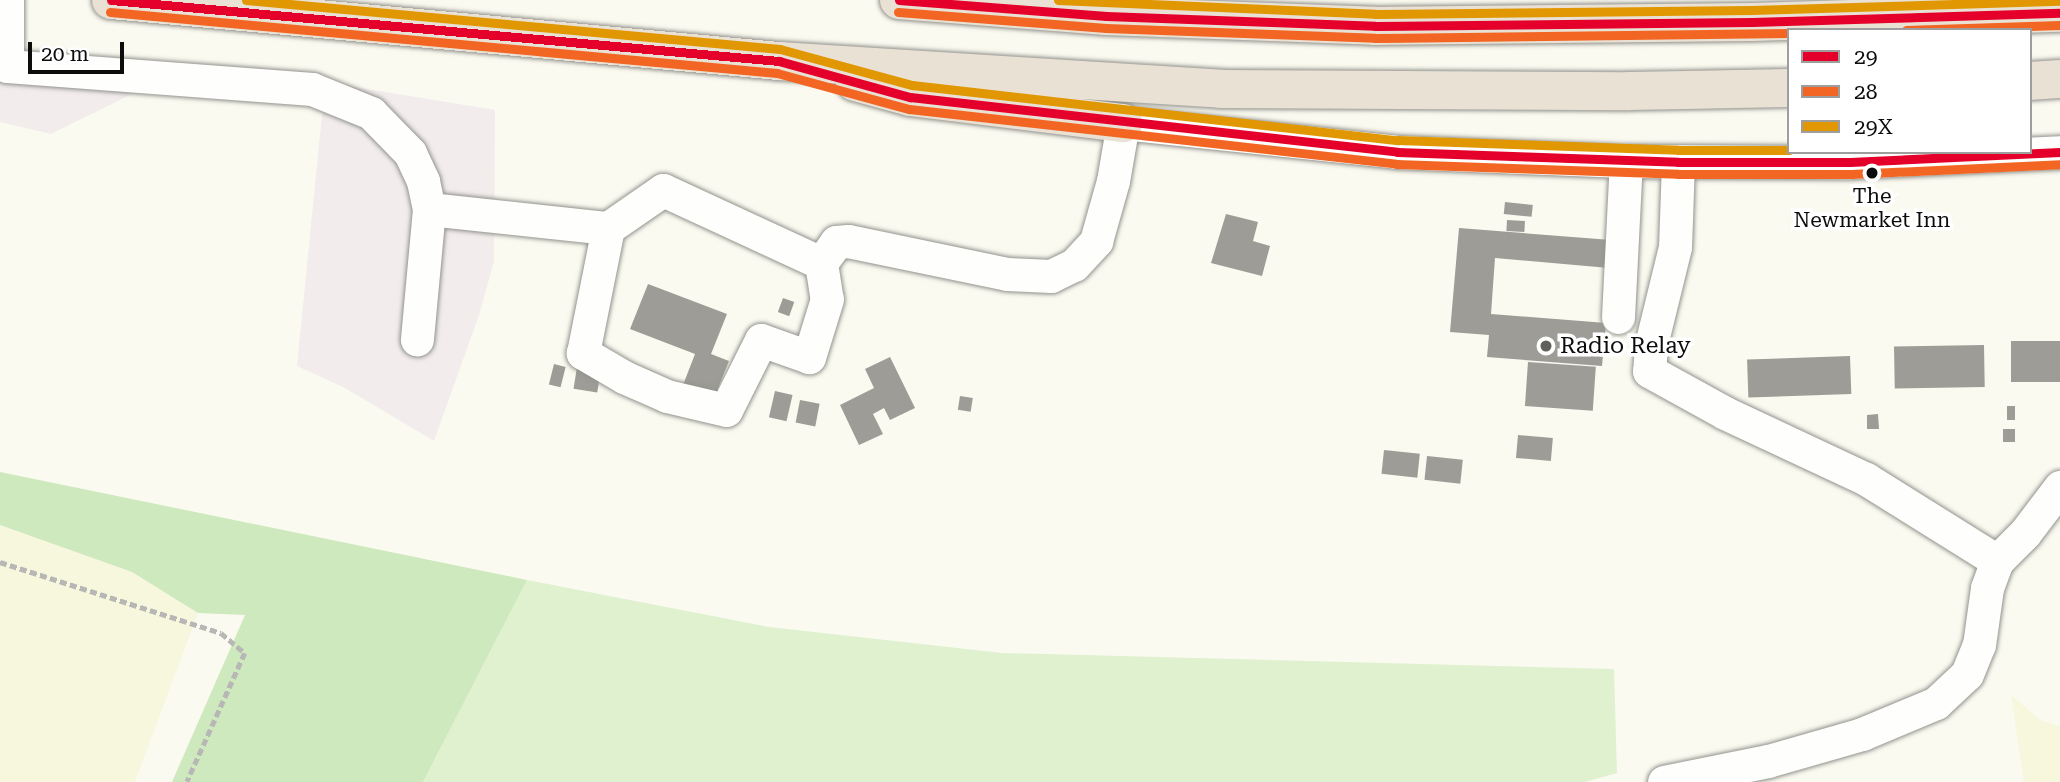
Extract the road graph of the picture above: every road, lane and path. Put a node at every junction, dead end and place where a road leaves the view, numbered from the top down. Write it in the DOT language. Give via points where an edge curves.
graph roads {
  1 [pos="7,0"];
  2 [pos="111,0"];
  3 [pos="899,0"];
  4 [pos="1046,0"];
  5 [pos="2060,13"];
  6 [pos="1106,16"];
  7 [pos="779,61"];
  8 [pos="2060,79"];
  9 [pos="2032,81"];
  10 [pos="1787,88"];
  11 [pos="1124,123"];
  12 [pos="2060,152"];
  13 [pos="2032,153"];
  14 [pos="2018,154"];
  15 [pos="1626,161"];
  16 [pos="1678,162"];
  17 [pos="429,209"];
  18 [pos="608,228"];
  19 [pos="821,263"];
  20 [pos="1618,317"];
  21 [pos="417,339"];
  22 [pos="2060,487"];
  23 [pos="1997,561"];
  24 [pos="0,562"];
  25 [pos="187,782"];
  26 [pos="1664,782"];
  1 -- 17 [label="street" via="7,66 312,89 371,113 410,153"];
  2 -- 7 [label="highway"];
  3 -- 6 [label="highway"];
  4 -- 6 [label="street"];
  5 -- 6 [label="highway" via="1375,26"];
  7 -- 10 [label="highway" via="1221,89"];
  7 -- 11 [label="highway" via="910,97"];
  8 -- 9 [label="highway"];
  11 -- 15 [label="street" via="1397,152"];
  11 -- 19 [label="street" via="1096,241 1074,265 1051,276 1007,274 849,241 836,242"];
  12 -- 13 [label="street"];
  14 -- 16 [label="street" via="1850,162"];
  15 -- 16 [label="street"];
  15 -- 20 [label="street"];
  16 -- 23 [label="street" via="1675,247 1649,371 1725,413 1866,479"];
  17 -- 18 [label="street"];
  17 -- 21 [label="street"];
  18 -- 19 [label="street" via="663,190"];
  18 -- 19 [label="street" via="583,353 667,397 726,410 761,340 809,357 827,299"];
  22 -- 23 [label="street"];
  23 -- 26 [label="street" via="1987,588 1979,645 1967,674 1936,703 1861,734 1782,757"];
  24 -- 25 [label="path" via="221,633 245,653"];
}
